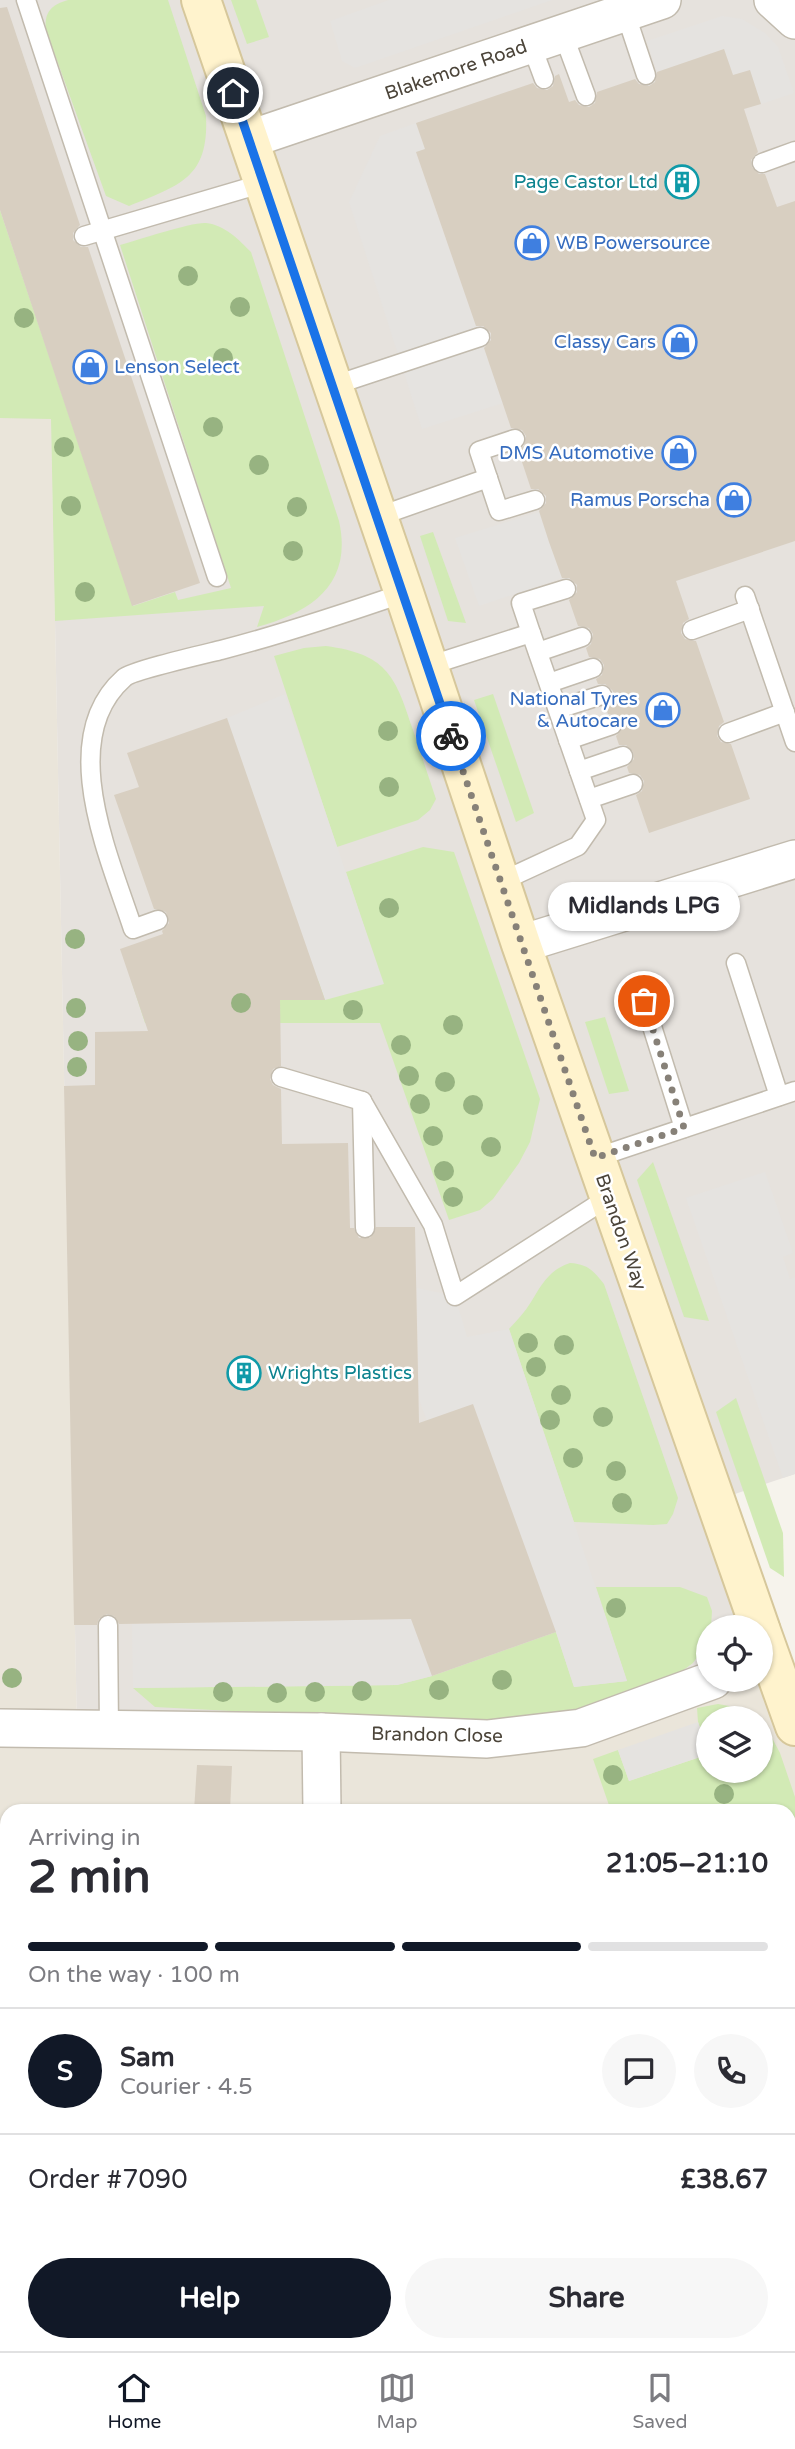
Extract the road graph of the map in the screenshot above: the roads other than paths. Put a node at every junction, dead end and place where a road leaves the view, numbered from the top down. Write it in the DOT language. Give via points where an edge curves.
graph roads {
  1 [pos="26,0"];
  2 [pos="201,0"];
  3 [pos="662,0"];
  4 [pos="625,12"];
  5 [pos="547,39"];
  6 [pos="646,75"];
  7 [pos="544,79"];
  8 [pos="586,96"];
  9 [pos="250,139"];
  10 [pos="795,151"];
  11 [pos="762,163"];
  12 [pos="264,183"];
  13 [pos="102,231"];
  14 [pos="84,236"];
  15 [pos="480,337"];
  16 [pos="332,386"];
  17 [pos="515,439"];
  18 [pos="488,478"];
  19 [pos="535,500"];
  20 [pos="377,517"];
  21 [pos="217,577"];
  22 [pos="566,589"];
  23 [pos="404,593"];
  24 [pos="692,629"];
  25 [pos="531,633"];
  26 [pos="582,637"];
  27 [pos="538,652"];
  28 [pos="428,666"];
  29 [pos="593,668"];
  30 [pos="549,682"];
  31 [pos="602,695"];
  32 [pos="558,709"];
  33 [pos="785,712"];
  34 [pos="612,725"];
  35 [pos="727,733"];
  36 [pos="568,740"];
  37 [pos="795,742"];
  38 [pos="623,756"];
  39 [pos="579,771"];
  40 [pos="633,784"];
  41 [pos="589,799"];
  42 [pos="795,859"];
  43 [pos="500,882"];
  44 [pos="158,920"];
  45 [pos="521,944"];
  46 [pos="736,963"];
  47 [pos="644,1001"];
  48 [pos="281,1077"];
  49 [pos="787,1093"];
  50 [pos="362,1101"];
  51 [pos="684,1128"];
  52 [pos="595,1158"];
  53 [pos="609,1197"];
  54 [pos="365,1228"];
  55 [pos="753,1615"];
  56 [pos="107,1625"];
  57 [pos="773,1670"];
  58 [pos="696,1686"];
  59 [pos="795,1726"];
  60 [pos="0,1728"];
  61 [pos="108,1730"];
  62 [pos="321,1732"];
  63 [pos="322,1804"];
  1 -- 13 [label="lane"];
  2 -- 9 [label="street, Brandon Way"];
  3 -- 4 [label="street, Blakemore Road"];
  4 -- 5 [label="street, Blakemore Road"];
  4 -- 6 [label="lane"];
  5 -- 7 [label="lane"];
  5 -- 8 [label="lane"];
  5 -- 9 [label="street, Blakemore Road"];
  9 -- 12 [label="street, Brandon Way"];
  10 -- 11 [label="lane"];
  12 -- 13 [label="lane"];
  12 -- 16 [label="street, Brandon Way"];
  13 -- 14 [label="lane"];
  13 -- 21 [label="lane" via="180,495"];
  15 -- 16 [label="lane"];
  16 -- 20 [label="street, Brandon Way"];
  17 -- 18 [label="lane" via="479,451"];
  18 -- 19 [label="lane" via="499,511"];
  18 -- 20 [label="lane"];
  20 -- 23 [label="street, Brandon Way"];
  22 -- 25 [label="lane" via="521,603"];
  23 -- 28 [label="street, Brandon Way"];
  23 -- 44 [label="lane" via="274,636 125,676 102,704 93,733 91,775 96,816 133,929"];
  24 -- 33 [label="lane" via="747,602"];
  25 -- 27 [label="lane"];
  25 -- 28 [label="lane"];
  26 -- 27 [label="lane"];
  27 -- 30 [label="lane"];
  28 -- 43 [label="street, Brandon Way"];
  29 -- 30 [label="lane"];
  30 -- 32 [label="lane"];
  31 -- 32 [label="lane"];
  32 -- 36 [label="lane"];
  33 -- 35 [label="lane"];
  33 -- 37 [label="lane"];
  34 -- 36 [label="lane"];
  36 -- 39 [label="lane"];
  38 -- 39 [label="lane"];
  39 -- 41 [label="lane"];
  40 -- 41 [label="lane"];
  41 -- 43 [label="lane" via="596,820 578,846"];
  42 -- 45 [label="street"];
  43 -- 45 [label="street, Brandon Way"];
  45 -- 52 [label="street, Brandon Way"];
  46 -- 49 [label="lane"];
  47 -- 51 [label="lane"];
  48 -- 50 [label="lane"];
  49 -- 51 [label="lane"];
  50 -- 53 [label="lane" via="433,1225 455,1296"];
  50 -- 54 [label="lane"];
  51 -- 52 [label="lane"];
  52 -- 53 [label="street, Brandon Way"];
  53 -- 55 [label="street, Brandon Way"];
  56 -- 61 [label="lane"];
  57 -- 59 [label="street, Brandon Way"];
  58 -- 62 [label="street, Brandon Close" via="581,1728 487,1739"];
  60 -- 61 [label="street, Brandon Close"];
  61 -- 62 [label="street, Brandon Close"];
  62 -- 63 [label="street"];
}
